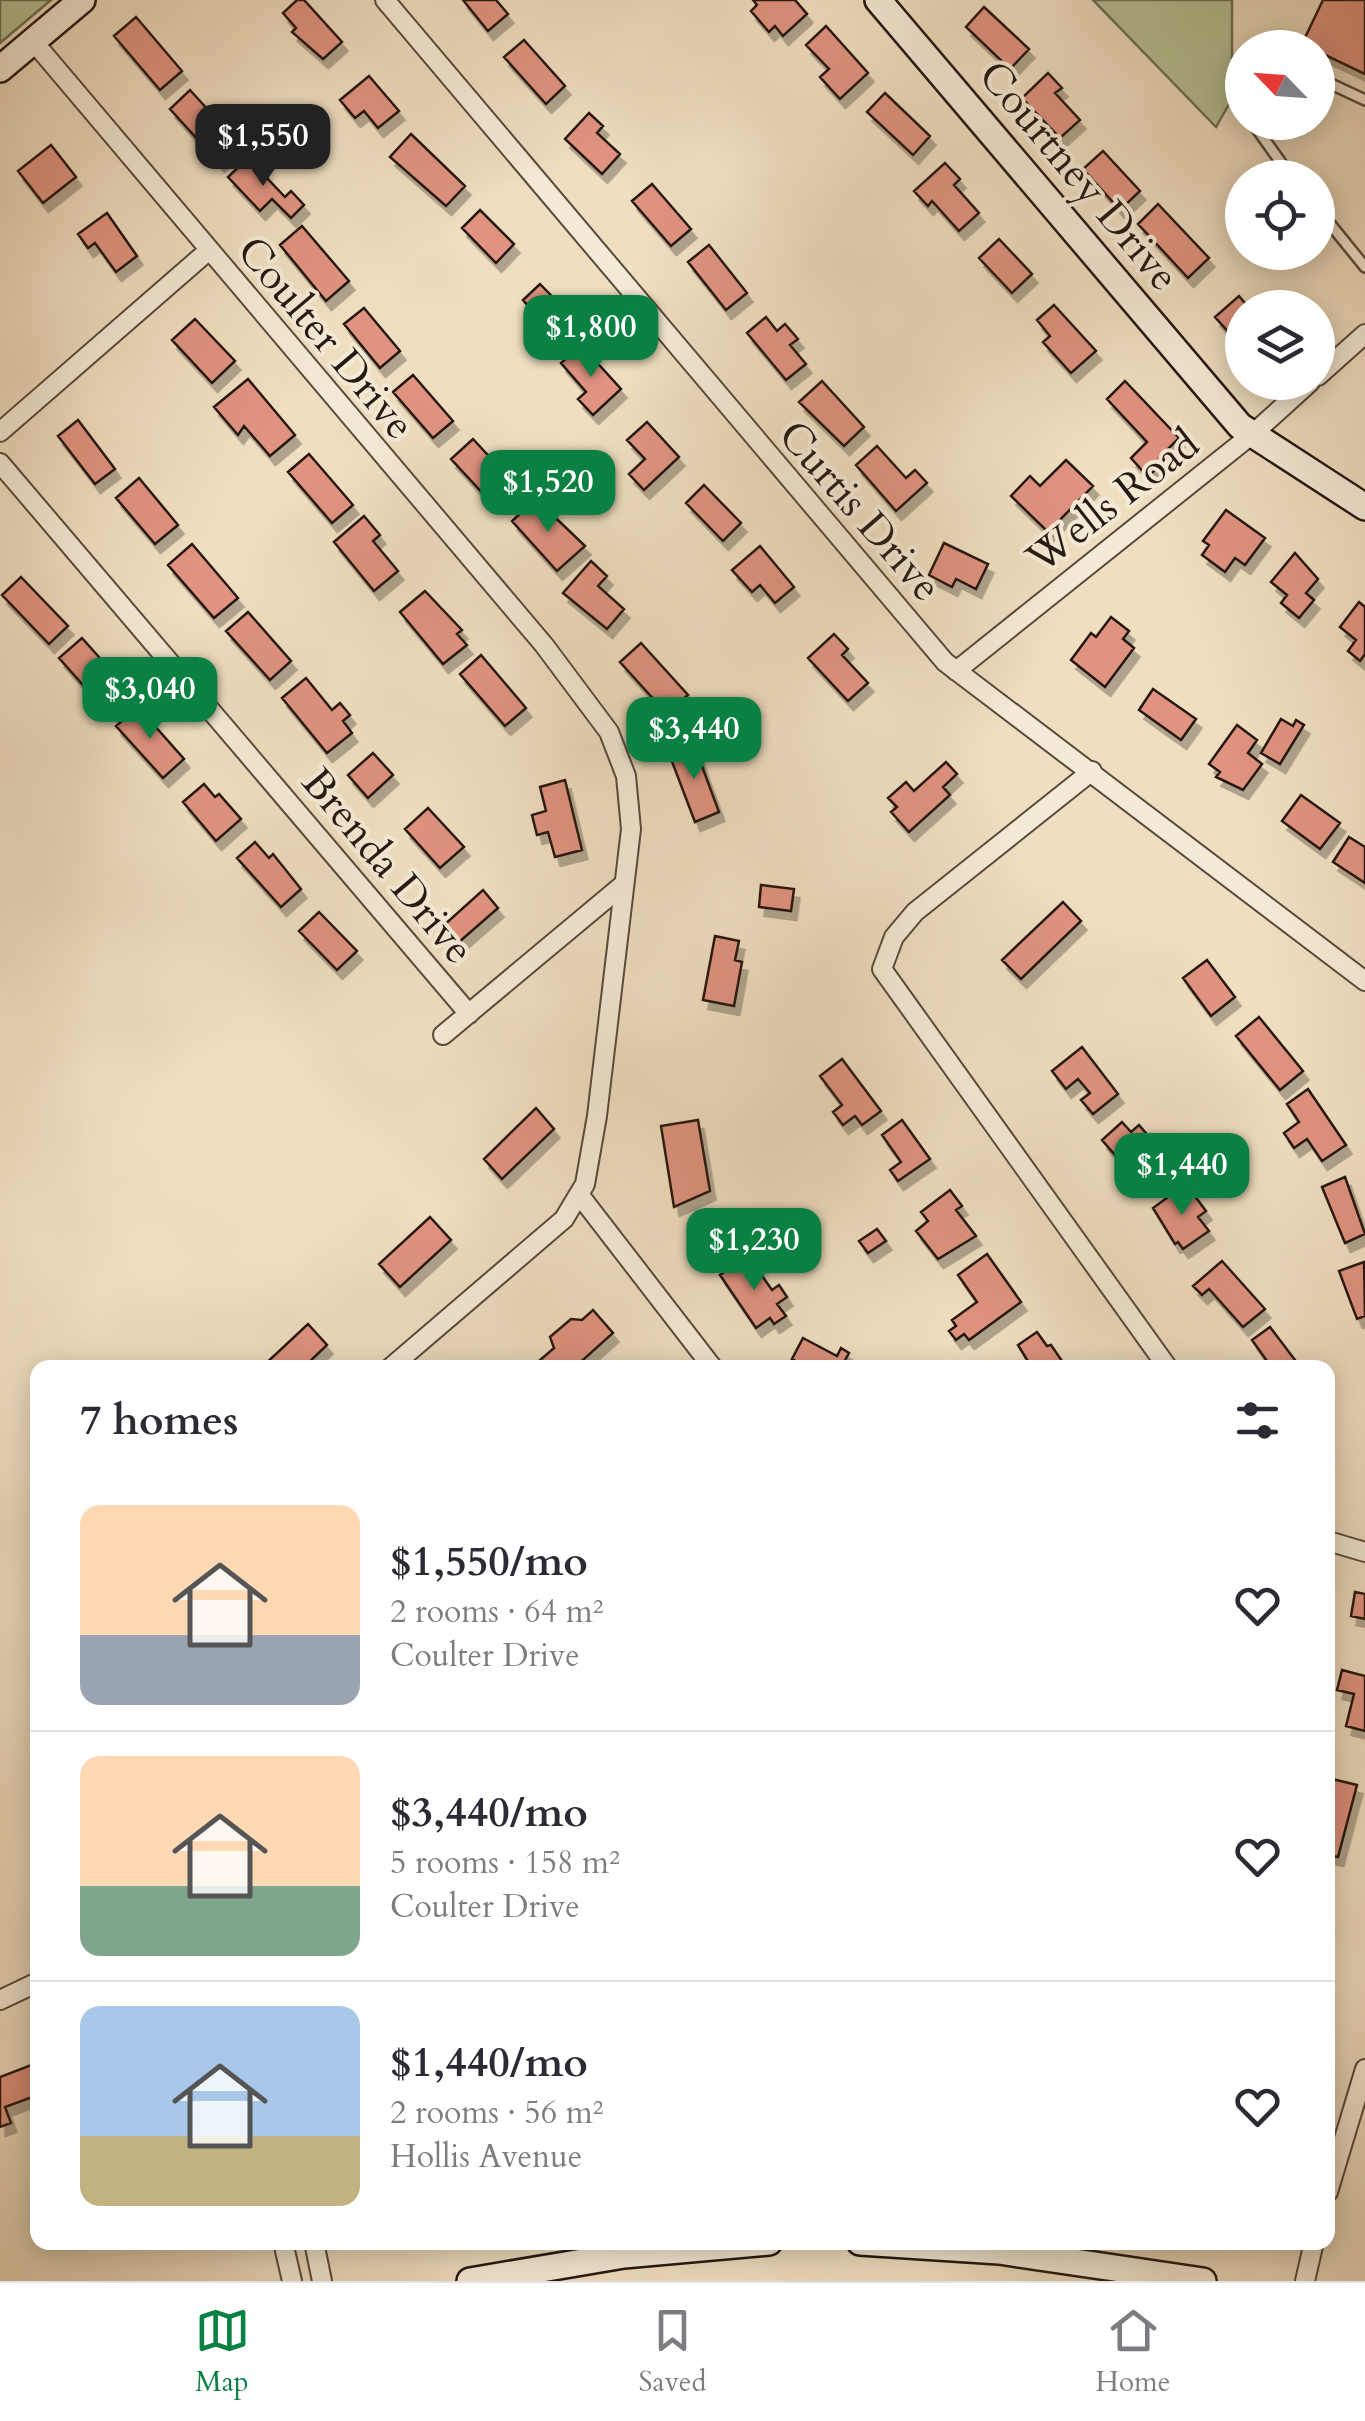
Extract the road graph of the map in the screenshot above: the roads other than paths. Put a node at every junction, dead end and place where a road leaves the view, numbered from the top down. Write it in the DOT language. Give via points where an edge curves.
graph roads {
  1 [pos="82,0"];
  2 [pos="385,0"];
  3 [pos="878,0"];
  4 [pos="32,42"];
  5 [pos="0,69"];
  6 [pos="1335,86"];
  7 [pos="1365,100"];
  8 [pos="1335,229"];
  9 [pos="208,251"];
  10 [pos="1365,267"];
  11 [pos="1365,334"];
  12 [pos="1335,361"];
  13 [pos="1290,400"];
  14 [pos="1,432"];
  15 [pos="1255,432"];
  16 [pos="0,463"];
  17 [pos="1365,507"];
  18 [pos="956,671"];
  19 [pos="1092,771"];
  20 [pos="624,884"];
  21 [pos="1365,981"];
  22 [pos="469,1014"];
  23 [pos="443,1034"];
  24 [pos="581,1197"];
  25 [pos="399,1360"];
  26 [pos="707,1360"];
  27 [pos="1162,1360"];
  28 [pos="1335,1543"];
  29 [pos="1365,1552"];
  30 [pos="30,1986"];
  31 [pos="0,2000"];
  32 [pos="1365,2069"];
  33 [pos="1335,2169"];
  34 [pos="285,2250"];
  35 [pos="316,2250"];
  36 [pos="680,2250"];
  37 [pos="999,2250"];
  38 [pos="1312,2250"];
  39 [pos="292,2281"];
  40 [pos="322,2281"];
  41 [pos="470,2281"];
  42 [pos="1203,2281"];
  43 [pos="1304,2281"];
  1 -- 4 [label="street"];
  2 -- 18 [label="street, Curtis Drive"];
  3 -- 15 [label="street, Courtney Drive" via="1240,426"];
  4 -- 5 [label="street"];
  4 -- 9 [label="street, Coulter Drive"];
  6 -- 7 [label="lane"];
  8 -- 10 [label="lane"];
  9 -- 14 [label="street"];
  9 -- 20 [label="street, Coulter Drive" via="596,712 626,776 631,829"];
  11 -- 12 [label="street"];
  13 -- 15 [label="street, Wells Road"];
  15 -- 17 [label="street, Courtney Drive"];
  15 -- 18 [label="street, Wells Road"];
  16 -- 22 [label="street, Brenda Drive"];
  18 -- 19 [label="street, Curtis Drive"];
  19 -- 21 [label="street, Curtis Drive"];
  19 -- 27 [label="street" via="915,912 894,937 882,969"];
  20 -- 22 [label="street"];
  20 -- 24 [label="street, Coulter Drive" via="606,1054"];
  22 -- 23 [label="street, Brenda Drive"];
  24 -- 25 [label="street" via="564,1219"];
  24 -- 26 [label="street"];
  28 -- 29 [label="street"];
  30 -- 31 [label="street"];
  32 -- 33 [label="street"];
  34 -- 39 [label="street"];
  35 -- 40 [label="street"];
  36 -- 41 [label="street"];
  37 -- 42 [label="street"];
  38 -- 43 [label="street"];
}
